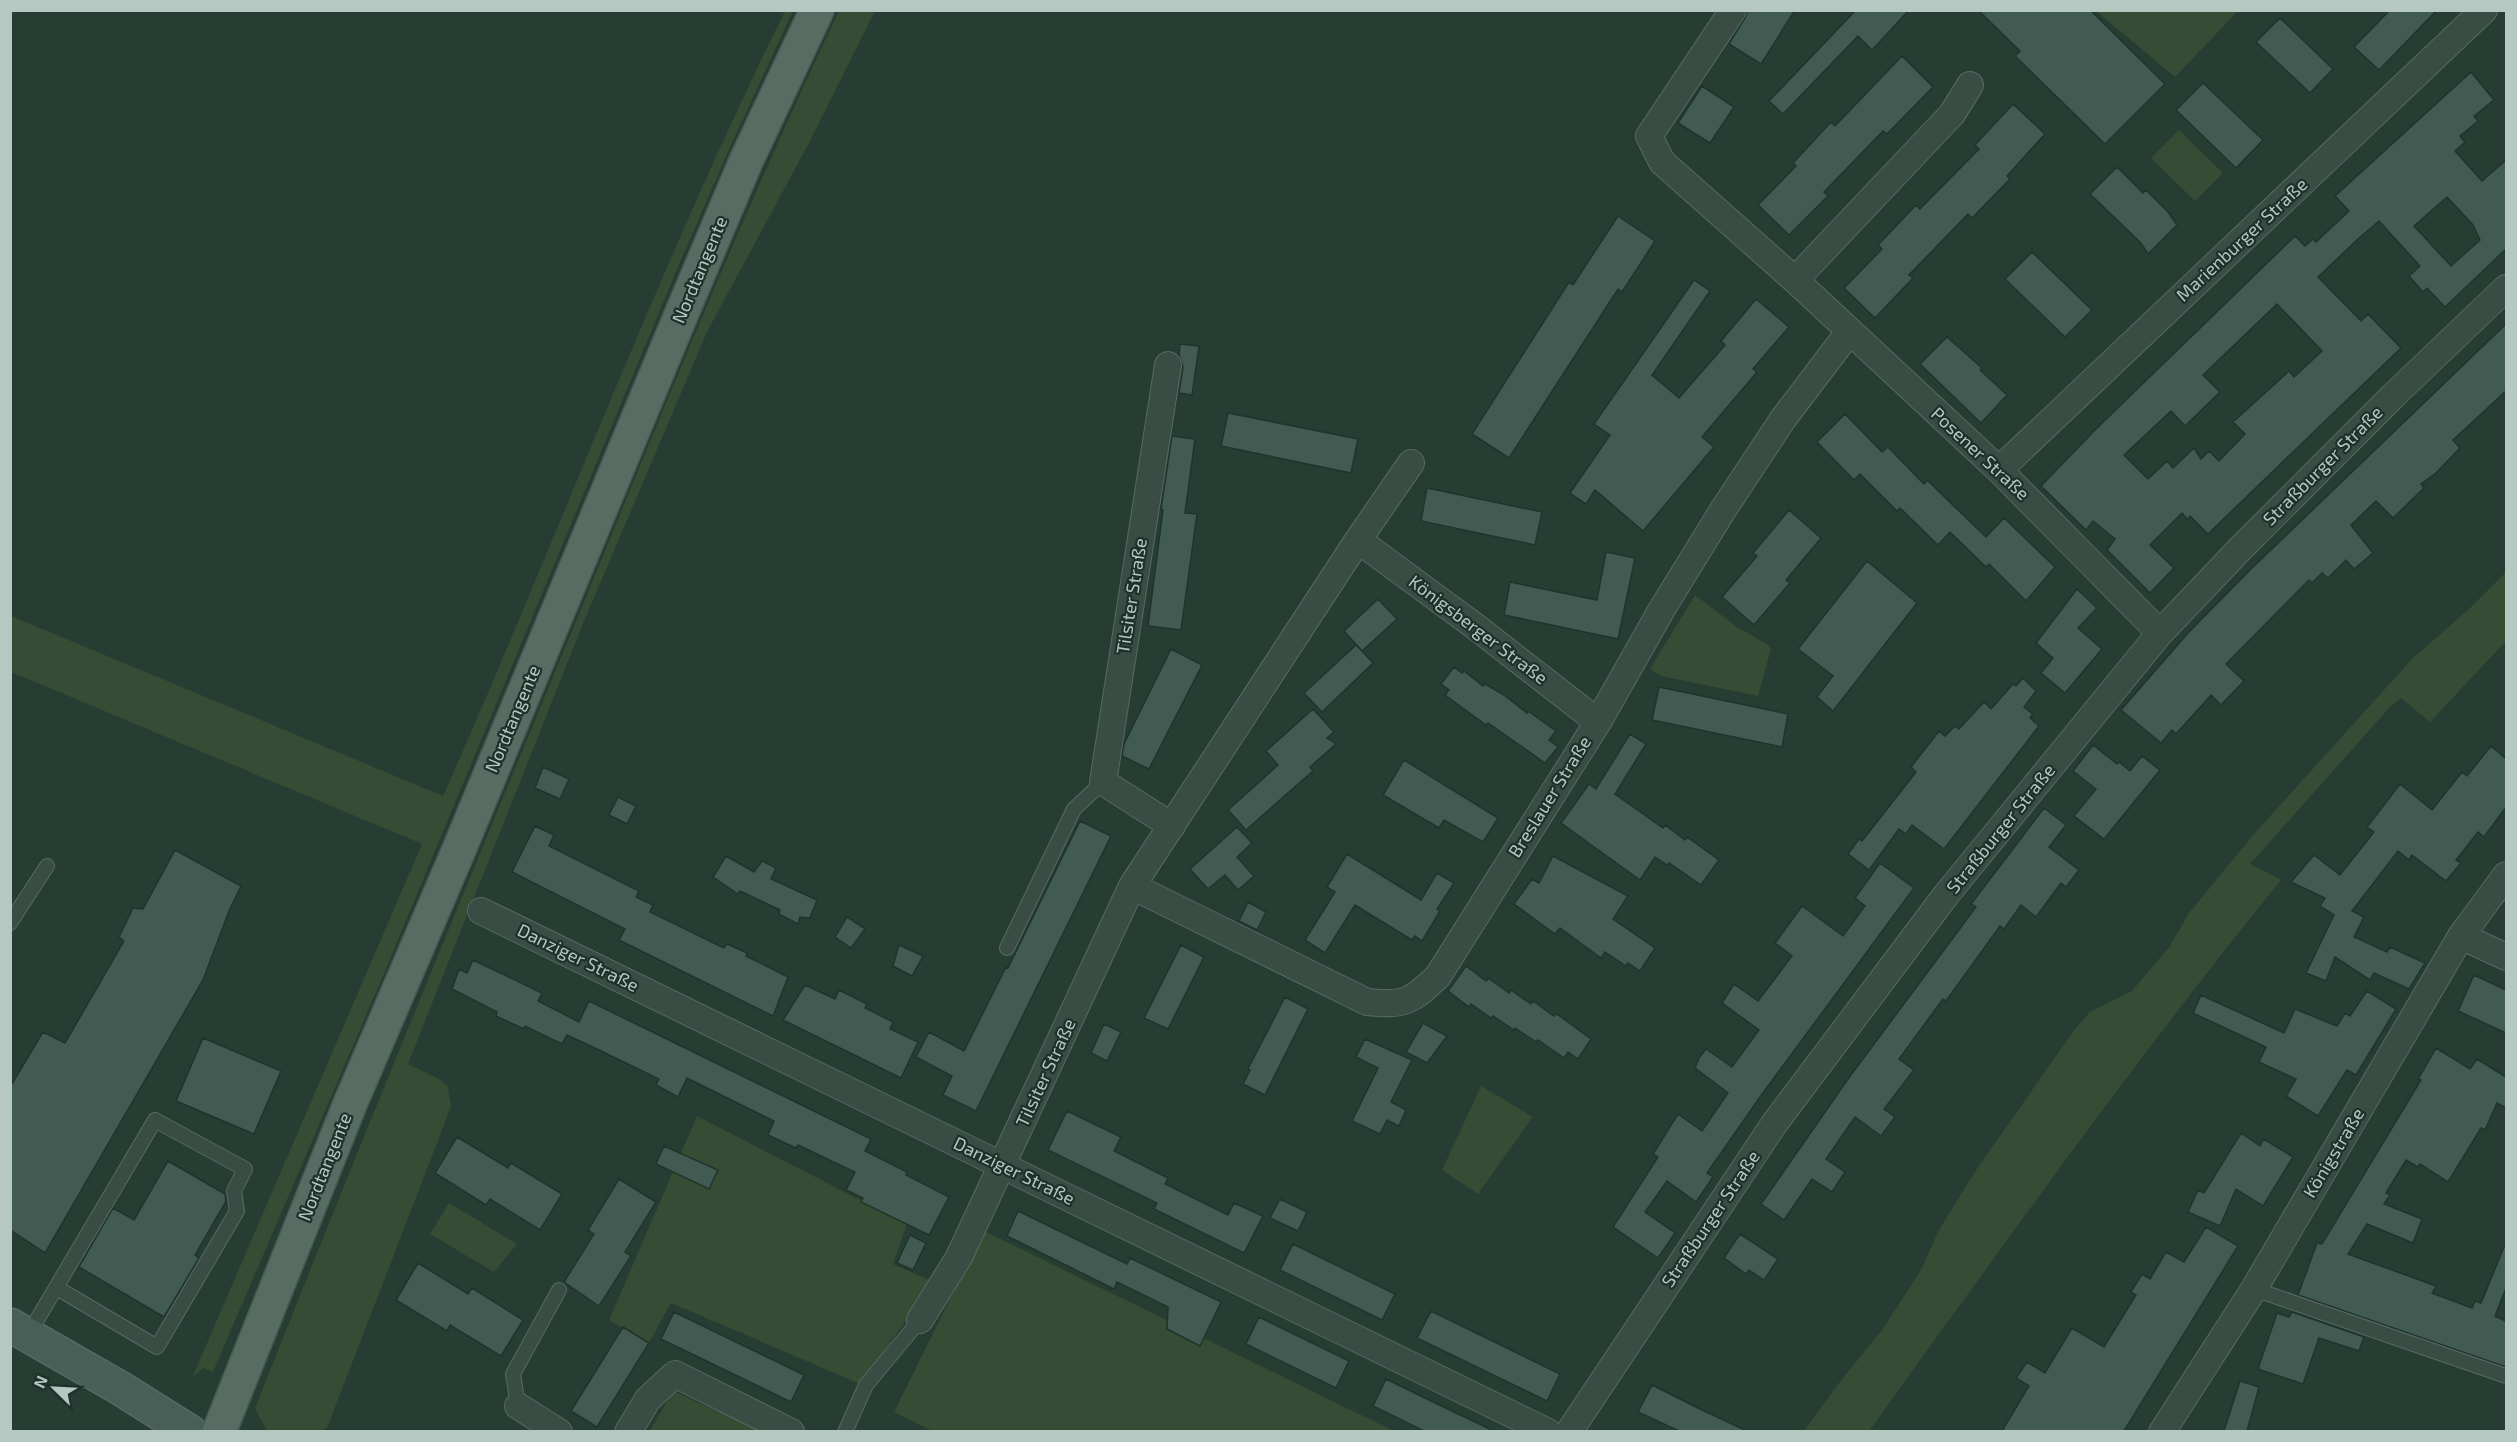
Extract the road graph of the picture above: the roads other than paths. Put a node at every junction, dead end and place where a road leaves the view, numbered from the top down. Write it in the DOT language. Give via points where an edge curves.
graph roads {
  1 [pos="817,10"];
  2 [pos="1732,10"];
  3 [pos="2484,10"];
  4 [pos="1970,85"];
  5 [pos="1794,280"];
  6 [pos="2506,288"];
  7 [pos="1849,332"];
  8 [pos="1168,366"];
  9 [pos="1411,464"];
  10 [pos="1999,470"];
  11 [pos="1358,540"];
  12 [pos="2160,633"];
  13 [pos="1598,722"];
  14 [pos="1103,782"];
  15 [pos="1172,826"];
  16 [pos="47,866"];
  17 [pos="2506,875"];
  18 [pos="1132,886"];
  19 [pos="481,911"];
  20 [pos="10,922"];
  21 [pos="2461,936"];
  22 [pos="1008,948"];
  23 [pos="2506,957"];
  24 [pos="1003,1166"];
  25 [pos="57,1288"];
  26 [pos="2254,1289"];
  27 [pos="559,1290"];
  28 [pos="920,1320"];
  29 [pos="19,1330"];
  30 [pos="2506,1376"];
  31 [pos="518,1406"];
  32 [pos="190,1431"];
  33 [pos="219,1431"];
  34 [pos="559,1431"];
  35 [pos="628,1431"];
  36 [pos="791,1431"];
  37 [pos="845,1431"];
  38 [pos="1548,1431"];
  39 [pos="1569,1431"];
  40 [pos="2162,1431"];
  1 -- 33 [label="main road, Nordtangente" via="746,161 676,326 350,1104"];
  2 -- 5 [label="street, Posener Straße" via="1649,136 1662,162"];
  3 -- 10 [label="street, Marienburger Straße"];
  4 -- 5 [label="street" via="1952,114"];
  5 -- 7 [label="street, Posener Straße"];
  6 -- 12 [label="street, Straßburger Straße" via="2378,411"];
  7 -- 10 [label="street, Posener Straße"];
  7 -- 13 [label="street, Breslauer Straße" via="1783,419 1723,510"];
  8 -- 14 [label="street, Tilsiter Straße"];
  9 -- 11 [label="street, Tilsiter Straße"];
  10 -- 12 [label="street, Posener Straße"];
  11 -- 13 [label="street, Königsberger Straße"];
  11 -- 15 [label="street, Tilsiter Straße"];
  12 -- 39 [label="street, Straßburger Straße" via="1946,895 1781,1115"];
  13 -- 18 [label="street, Breslauer Straße" via="1438,976 1417,996 1394,1005 1367,1002"];
  14 -- 15 [label="street"];
  14 -- 22 [label="lane" via="1074,808"];
  15 -- 18 [label="street, Tilsiter Straße"];
  16 -- 20 [label="lane"];
  17 -- 21 [label="street, Königstraße"];
  18 -- 24 [label="street, Tilsiter Straße"];
  19 -- 24 [label="street, Danziger Straße"];
  21 -- 23 [label="street"];
  21 -- 26 [label="street, Königstraße"];
  24 -- 28 [label="street, Tilsiter Straße" via="959,1257"];
  24 -- 38 [label="street, Danziger Straße"];
  25 -- 25 [label="lane" via="155,1120 245,1169 234,1191 237,1211 157,1347"];
  25 -- 29 [label="lane"];
  26 -- 30 [label="lane"];
  26 -- 40 [label="street, Königstraße"];
  27 -- 31 [label="lane" via="513,1374"];
  28 -- 37 [label="lane" via="866,1385"];
  29 -- 32 [label="street"];
  31 -- 34 [label="street"];
  35 -- 36 [label="street" via="648,1399 675,1374"];
}
